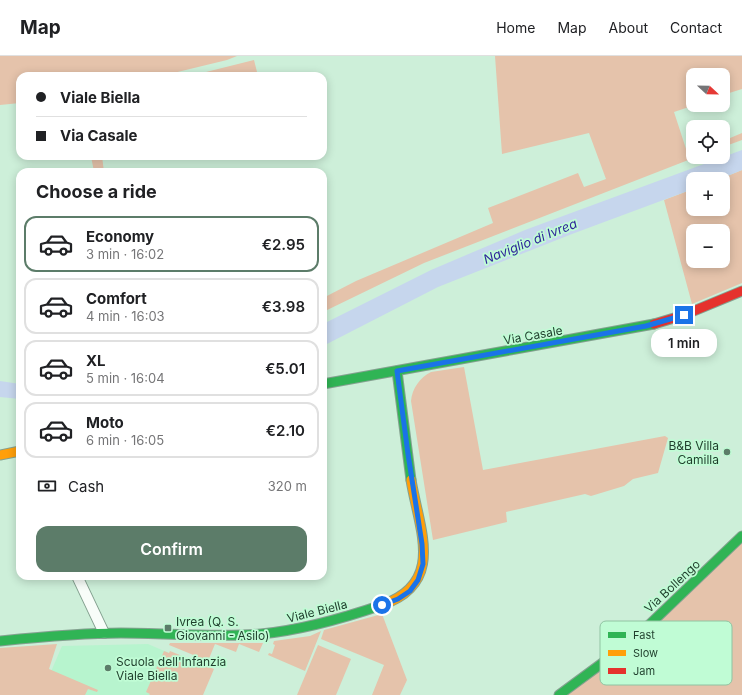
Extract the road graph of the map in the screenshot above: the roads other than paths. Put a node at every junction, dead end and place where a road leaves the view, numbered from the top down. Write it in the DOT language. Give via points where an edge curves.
graph roads {
  1 [pos="742,291"];
  2 [pos="397,371"];
  3 [pos="327,383"];
  4 [pos="16,452"];
  5 [pos="0,455"];
  6 [pos="742,536"];
  7 [pos="79,580"];
  8 [pos="653,621"];
  9 [pos="104,633"];
  10 [pos="0,641"];
  11 [pos="600,664"];
  12 [pos="559,695"];
  1 -- 2 [label="street, Via Casale" via="684,315 646,326"];
  2 -- 3 [label="street, Via Casale"];
  2 -- 9 [label="street, Viale Biella" via="422,544 423,564 418,580 410,591 398,599 333,620 272,633 210,636"];
  4 -- 5 [label="street"];
  6 -- 8 [label="street, Via Bollengo"];
  7 -- 9 [label="street"];
  9 -- 10 [label="street, Viale Biella"];
  11 -- 12 [label="street, Via Bollengo"];
}
